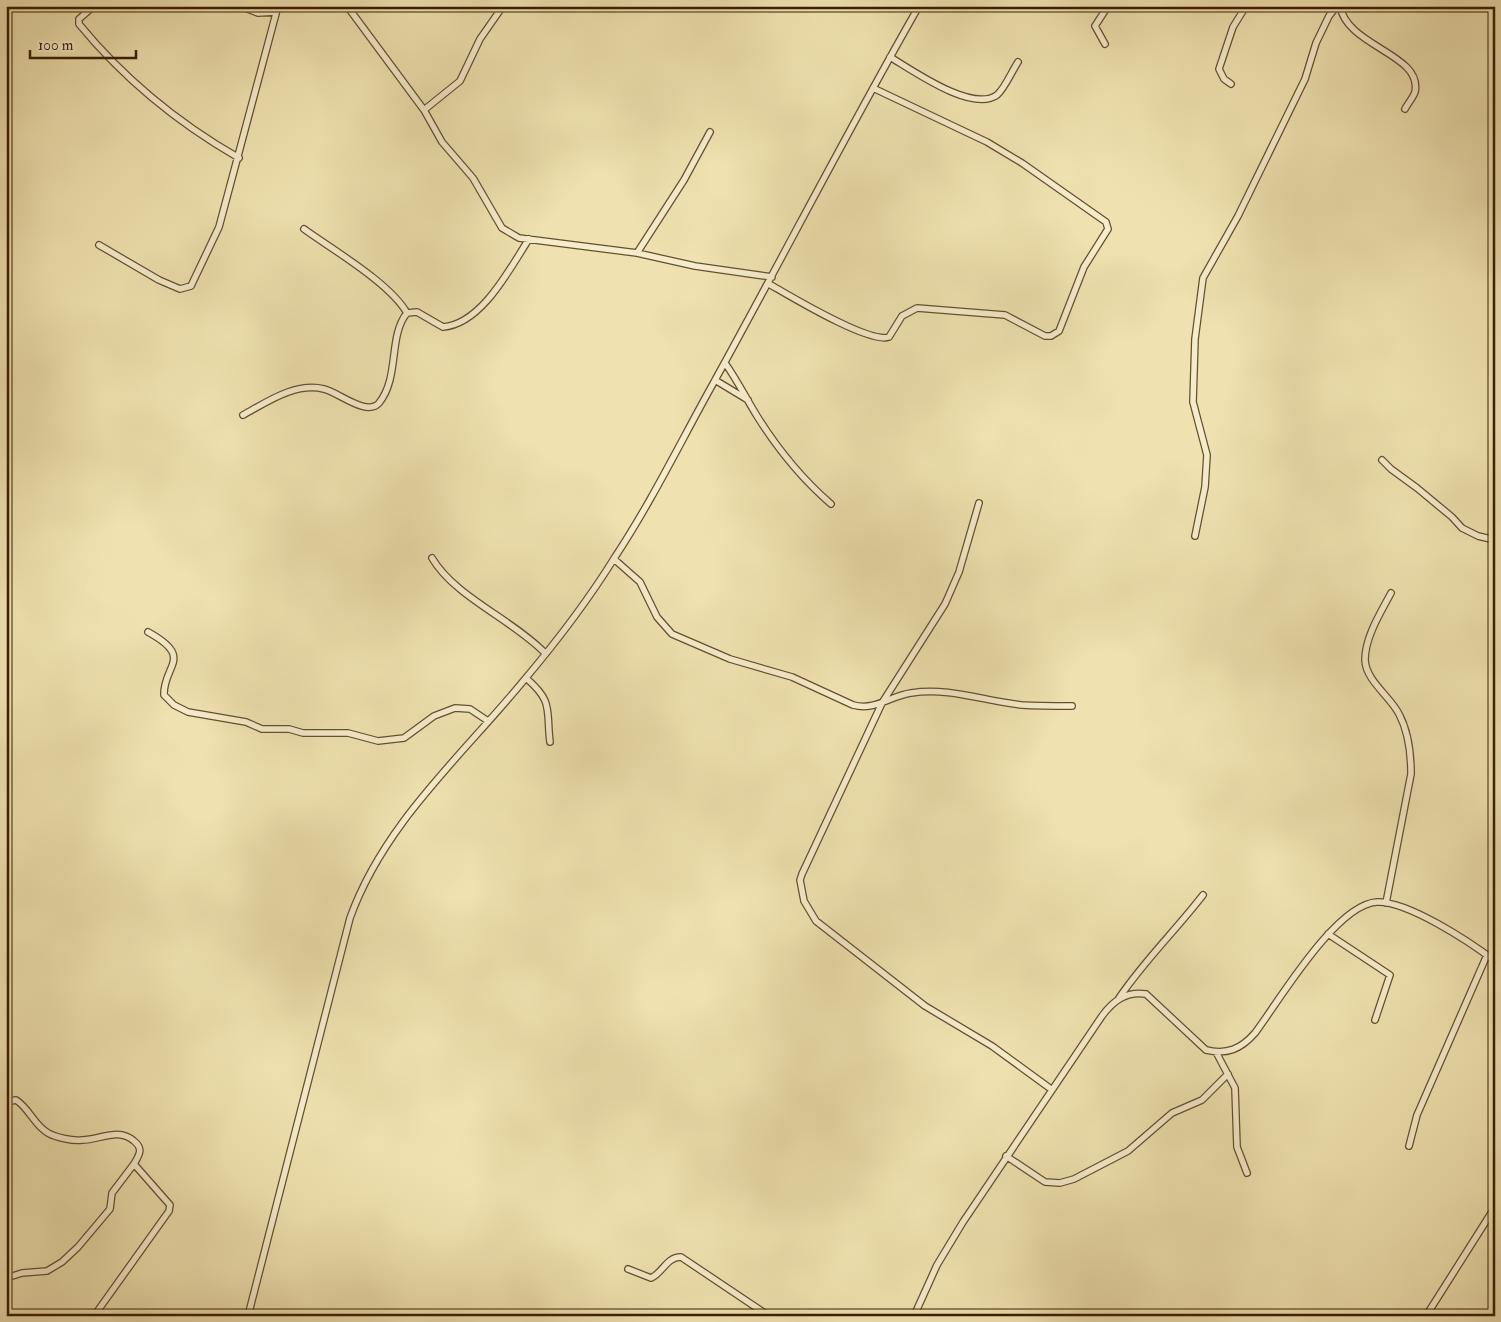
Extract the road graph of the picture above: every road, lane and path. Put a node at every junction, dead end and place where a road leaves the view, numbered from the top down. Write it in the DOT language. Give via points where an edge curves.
graph roads {
  1 [pos="94,6"];
  2 [pos="240,6"];
  3 [pos="347,6"];
  4 [pos="503,6"];
  5 [pos="540,6"];
  6 [pos="544,6"];
  7 [pos="919,6"];
  8 [pos="1108,6"];
  9 [pos="1246,6"];
  10 [pos="1338,6"];
  11 [pos="277,9"];
  12 [pos="1105,44"];
  13 [pos="890,58"];
  14 [pos="1018,62"];
  15 [pos="1231,84"];
  16 [pos="873,88"];
  17 [pos="1405,108"];
  18 [pos="424,110"];
  19 [pos="710,132"];
  20 [pos="239,158"];
  21 [pos="304,229"];
  22 [pos="529,239"];
  23 [pos="99,245"];
  24 [pos="637,253"];
  25 [pos="772,277"];
  26 [pos="769,284"];
  27 [pos="407,313"];
  28 [pos="726,363"];
  29 [pos="715,380"];
  30 [pos="750,401"];
  31 [pos="243,415"];
  32 [pos="1382,460"];
  33 [pos="979,503"];
  34 [pos="831,504"];
  35 [pos="1195,536"];
  36 [pos="1495,540"];
  37 [pos="432,558"];
  38 [pos="614,559"];
  39 [pos="1391,593"];
  40 [pos="148,632"];
  41 [pos="545,653"];
  42 [pos="526,678"];
  43 [pos="882,703"];
  44 [pos="1072,706"];
  45 [pos="488,721"];
  46 [pos="550,742"];
  47 [pos="1203,895"];
  48 [pos="1386,903"];
  49 [pos="1328,934"];
  50 [pos="1487,955"];
  51 [pos="1495,961"];
  52 [pos="1119,998"];
  53 [pos="1375,1020"];
  54 [pos="1216,1052"];
  55 [pos="1228,1074"];
  56 [pos="1051,1089"];
  57 [pos="6,1102"];
  58 [pos="1409,1146"];
  59 [pos="1006,1156"];
  60 [pos="134,1164"];
  61 [pos="1247,1172"];
  62 [pos="1495,1207"];
  63 [pos="628,1269"];
  64 [pos="6,1278"];
  65 [pos="94,1316"];
  66 [pos="248,1316"];
  67 [pos="769,1316"];
  68 [pos="914,1316"];
  69 [pos="1426,1316"];
  1 -- 20 [label="street" via="79,19 79,24 116,65 150,97 202,137"];
  2 -- 11 [label="street" via="258,14"];
  3 -- 18 [label="street"];
  4 -- 18 [label="street" via="480,38 460,81"];
  5 -- 6 [label="street"];
  7 -- 13 [label="street"];
  8 -- 12 [label="street" via="1095,26"];
  9 -- 15 [label="street" via="1233,27 1219,69"];
  10 -- 17 [label="street" via="1350,26 1367,42 1408,68 1415,86"];
  10 -- 35 [label="street" via="1316,42 1305,80 1238,216 1202,278 1195,339 1194,402 1207,455"];
  11 -- 20 [label="street"];
  13 -- 14 [label="street" via="968,99 997,95"];
  13 -- 16 [label="street"];
  16 -- 25 [label="street"];
  16 -- 26 [label="street" via="987,142 1106,222 1108,230 1084,267 1059,331 1045,336 1005,315 917,308 902,316 889,337 883,339 823,314"];
  18 -- 22 [label="street" via="442,142 473,178 502,228 519,238"];
  19 -- 24 [label="street" via="684,180"];
  20 -- 23 [label="street" via="219,227 191,286 180,289 158,280"];
  21 -- 27 [label="street" via="381,283 402,303"];
  22 -- 24 [label="street"];
  22 -- 27 [label="street" via="495,292 456,324 444,327 417,312"];
  24 -- 25 [label="street" via="695,266"];
  25 -- 26 [label="street"];
  26 -- 28 [label="street"];
  27 -- 31 [label="street" via="399,331 388,386 373,408 324,389 306,388 282,394"];
  28 -- 29 [label="street"];
  28 -- 30 [label="street"];
  29 -- 30 [label="street"];
  29 -- 38 [label="street" via="659,486"];
  30 -- 34 [label="street" via="794,467"];
  32 -- 36 [label="street" via="1462,528"];
  33 -- 43 [label="street" via="959,572 945,604"];
  37 -- 41 [label="street" via="455,585 527,636"];
  38 -- 41 [label="street"];
  38 -- 43 [label="street" via="640,582 672,634 730,659 792,677 862,708"];
  39 -- 48 [label="street" via="1367,643 1365,660 1374,682 1400,716 1411,760"];
  40 -- 45 [label="street" via="160,638 174,657 164,695 188,712 262,728 303,733 348,733 378,741 404,738 434,716 455,708 470,709"];
  41 -- 42 [label="street"];
  42 -- 45 [label="street"];
  42 -- 46 [label="street" via="547,703"];
  43 -- 44 [label="street" via="901,694 936,692 1022,705"];
  43 -- 56 [label="street" via="802,874 804,901 820,924 926,1006 992,1046"];
  45 -- 66 [label="street" via="412,808 389,839 358,896"];
  47 -- 52 [label="street"];
  48 -- 49 [label="street" via="1376,902 1352,910"];
  48 -- 50 [label="street" via="1440,925"];
  49 -- 53 [label="street" via="1390,975"];
  49 -- 54 [label="street" via="1246,1043 1234,1050"];
  50 -- 51 [label="street"];
  50 -- 58 [label="street" via="1417,1115"];
  52 -- 54 [label="street" via="1134,992 1146,994 1198,1044"];
  52 -- 56 [label="street" via="1106,1010"];
  54 -- 55 [label="street"];
  55 -- 59 [label="street" via="1202,1100 1172,1113 1128,1151 1074,1178 1060,1183 1045,1182"];
  55 -- 61 [label="street" via="1235,1088 1236,1147"];
  56 -- 59 [label="street"];
  57 -- 60 [label="street" via="16,1100 23,1104 39,1126 62,1137 79,1140 124,1135 140,1146 141,1151"];
  59 -- 68 [label="street" via="937,1265"];
  60 -- 64 [label="street" via="112,1193 110,1208 67,1257 47,1271"];
  60 -- 65 [label="street" via="170,1208"];
  62 -- 69 [label="street"];
  63 -- 67 [label="street" via="651,1278 671,1259 681,1257"];
}
